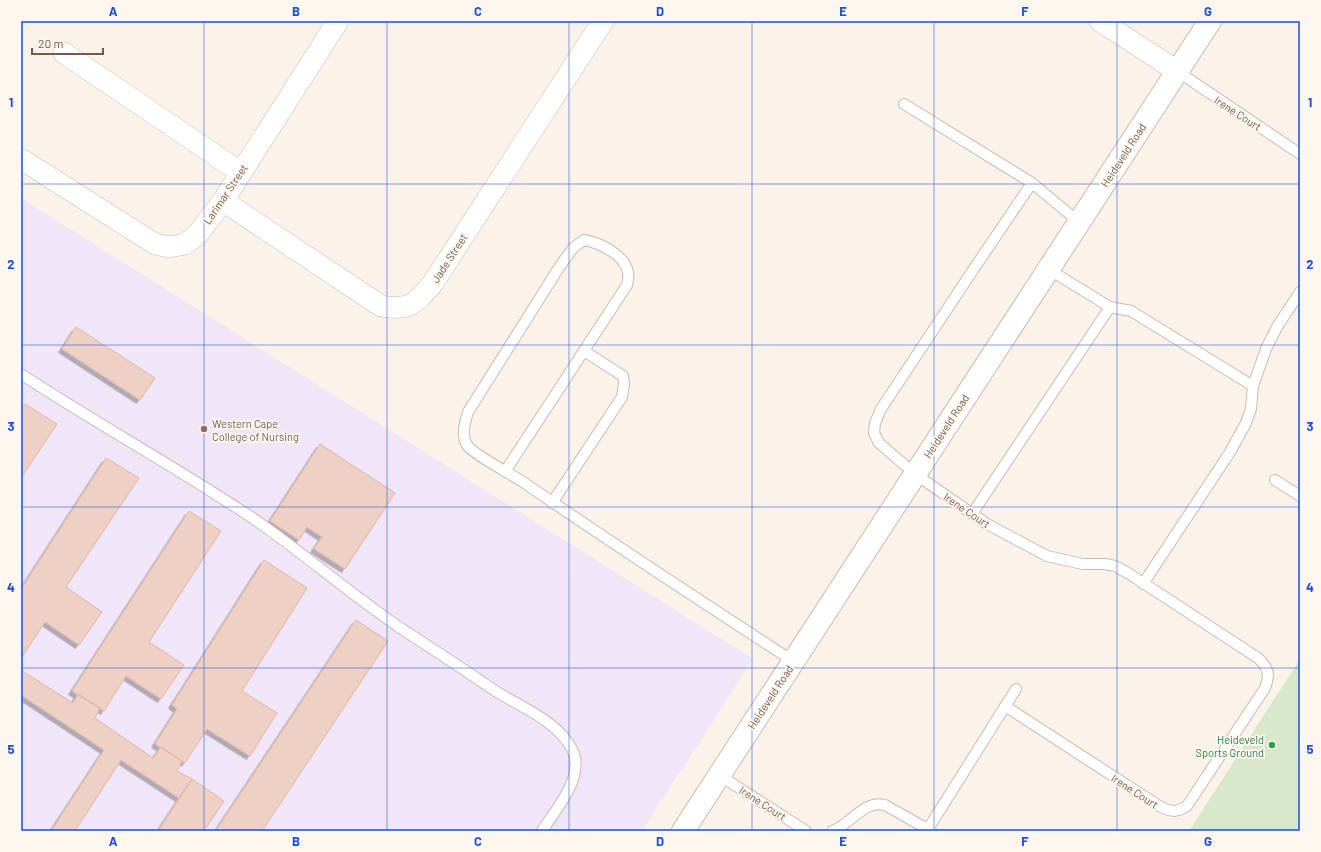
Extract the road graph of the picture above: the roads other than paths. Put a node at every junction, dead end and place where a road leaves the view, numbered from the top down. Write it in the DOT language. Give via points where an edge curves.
graph roads {
  1 [pos="338,21"];
  2 [pos="603,21"];
  3 [pos="1100,21"];
  4 [pos="1210,21"];
  5 [pos="64,53"];
  6 [pos="1177,71"];
  7 [pos="904,104"];
  8 [pos="1300,154"];
  9 [pos="21,159"];
  10 [pos="240,172"];
  11 [pos="1032,184"];
  12 [pos="223,201"];
  13 [pos="1079,222"];
  14 [pos="1048,269"];
  15 [pos="1300,292"];
  16 [pos="1110,306"];
  17 [pos="584,351"];
  18 [pos="21,374"];
  19 [pos="1253,386"];
  20 [pos="506,470"];
  21 [pos="915,474"];
  22 [pos="1275,480"];
  23 [pos="1300,496"];
  24 [pos="552,502"];
  25 [pos="972,514"];
  26 [pos="1143,584"];
  27 [pos="793,661"];
  28 [pos="1016,689"];
  29 [pos="1005,706"];
  30 [pos="719,775"];
  31 [pos="929,830"];
  32 [pos="542,831"];
  33 [pos="683,831"];
  34 [pos="806,831"];
  35 [pos="832,831"];
  1 -- 10 [label="street, Larimar Street"];
  2 -- 12 [label="street, Jade Street" via="433,283 411,306 397,309 381,306"];
  3 -- 6 [label="street"];
  4 -- 6 [label="street, Heideveld Road"];
  5 -- 10 [label="street"];
  6 -- 8 [label="lane, Irene Court"];
  6 -- 13 [label="street, Heideveld Road"];
  7 -- 11 [label="lane"];
  9 -- 12 [label="street, Larimar Street" via="143,237 155,244 169,247 185,244 197,236"];
  10 -- 12 [label="street, Larimar Street"];
  11 -- 13 [label="lane"];
  11 -- 21 [label="lane, Irene Court" via="881,409 875,423 874,433 879,443"];
  13 -- 14 [label="street, Heideveld Road"];
  14 -- 16 [label="lane"];
  14 -- 21 [label="street, Heideveld Road"];
  15 -- 19 [label="lane" via="1277,327"];
  16 -- 19 [label="lane" via="1131,311"];
  16 -- 25 [label="lane"];
  17 -- 20 [label="lane"];
  17 -- 20 [label="lane" via="627,285 629,273 622,259 597,242 584,240 573,248 560,266 468,412 464,429 467,445"];
  17 -- 24 [label="lane" via="623,376 622,396"];
  18 -- 32 [label="lane" via="81,414 161,460 252,518 388,620 547,722 573,750 576,770 571,784"];
  19 -- 26 [label="lane" via="1251,409 1230,452"];
  20 -- 24 [label="lane"];
  21 -- 25 [label="lane, Irene Court"];
  21 -- 27 [label="street, Heideveld Road"];
  22 -- 23 [label="lane"];
  24 -- 27 [label="lane"];
  25 -- 26 [label="lane, Irene Court" via="1047,556 1083,564 1115,566"];
  26 -- 29 [label="lane, Irene Court" via="1258,658 1266,665 1268,672 1265,688 1187,806 1179,811 1170,811 1159,806"];
  27 -- 30 [label="street, Heideveld Road"];
  28 -- 29 [label="lane"];
  29 -- 31 [label="lane"];
  30 -- 33 [label="street, Heideveld Road"];
  30 -- 34 [label="lane, Irene Court"];
  31 -- 35 [label="lane" via="877,803 863,809 846,825"];
}
